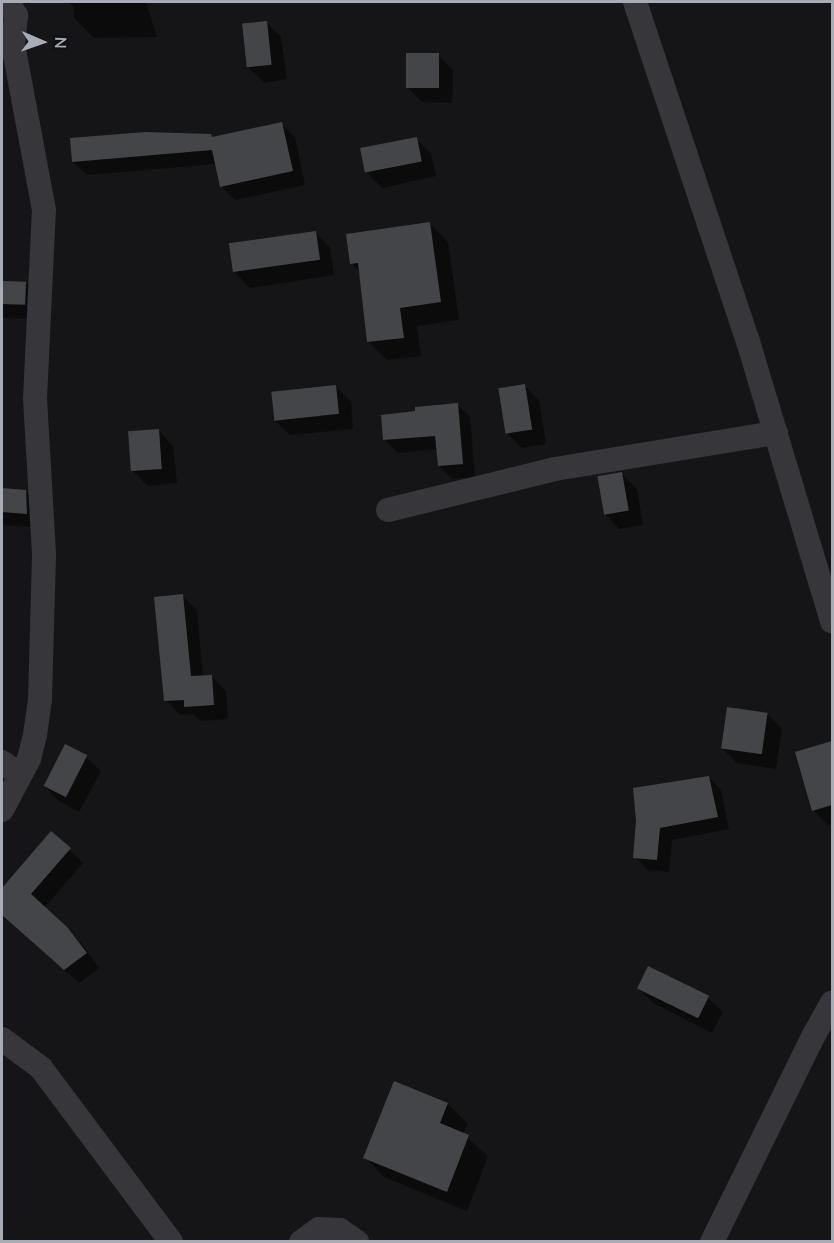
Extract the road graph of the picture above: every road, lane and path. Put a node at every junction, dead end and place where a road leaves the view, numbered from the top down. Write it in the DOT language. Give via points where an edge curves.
graph roads {
  1 [pos="7,2"];
  2 [pos="635,2"];
  3 [pos="776,433"];
  4 [pos="388,510"];
  5 [pos="832,622"];
  6 [pos="11,769"];
  7 [pos="2,810"];
  8 [pos="832,1003"];
  9 [pos="2,1040"];
  10 [pos="171,1242"];
  11 [pos="301,1242"];
  12 [pos="357,1242"];
  13 [pos="712,1242"];
  1 -- 6 [label="street" via="16,15 13,45 44,210 35,399 44,554 40,699 29,759"];
  2 -- 3 [label="street"];
  3 -- 4 [label="street" via="555,469"];
  3 -- 5 [label="street"];
  6 -- 7 [label="street"];
  8 -- 13 [label="street"];
  9 -- 10 [label="street" via="41,1068"];
  11 -- 12 [label="street" via="319,1229 340,1230"];
}
